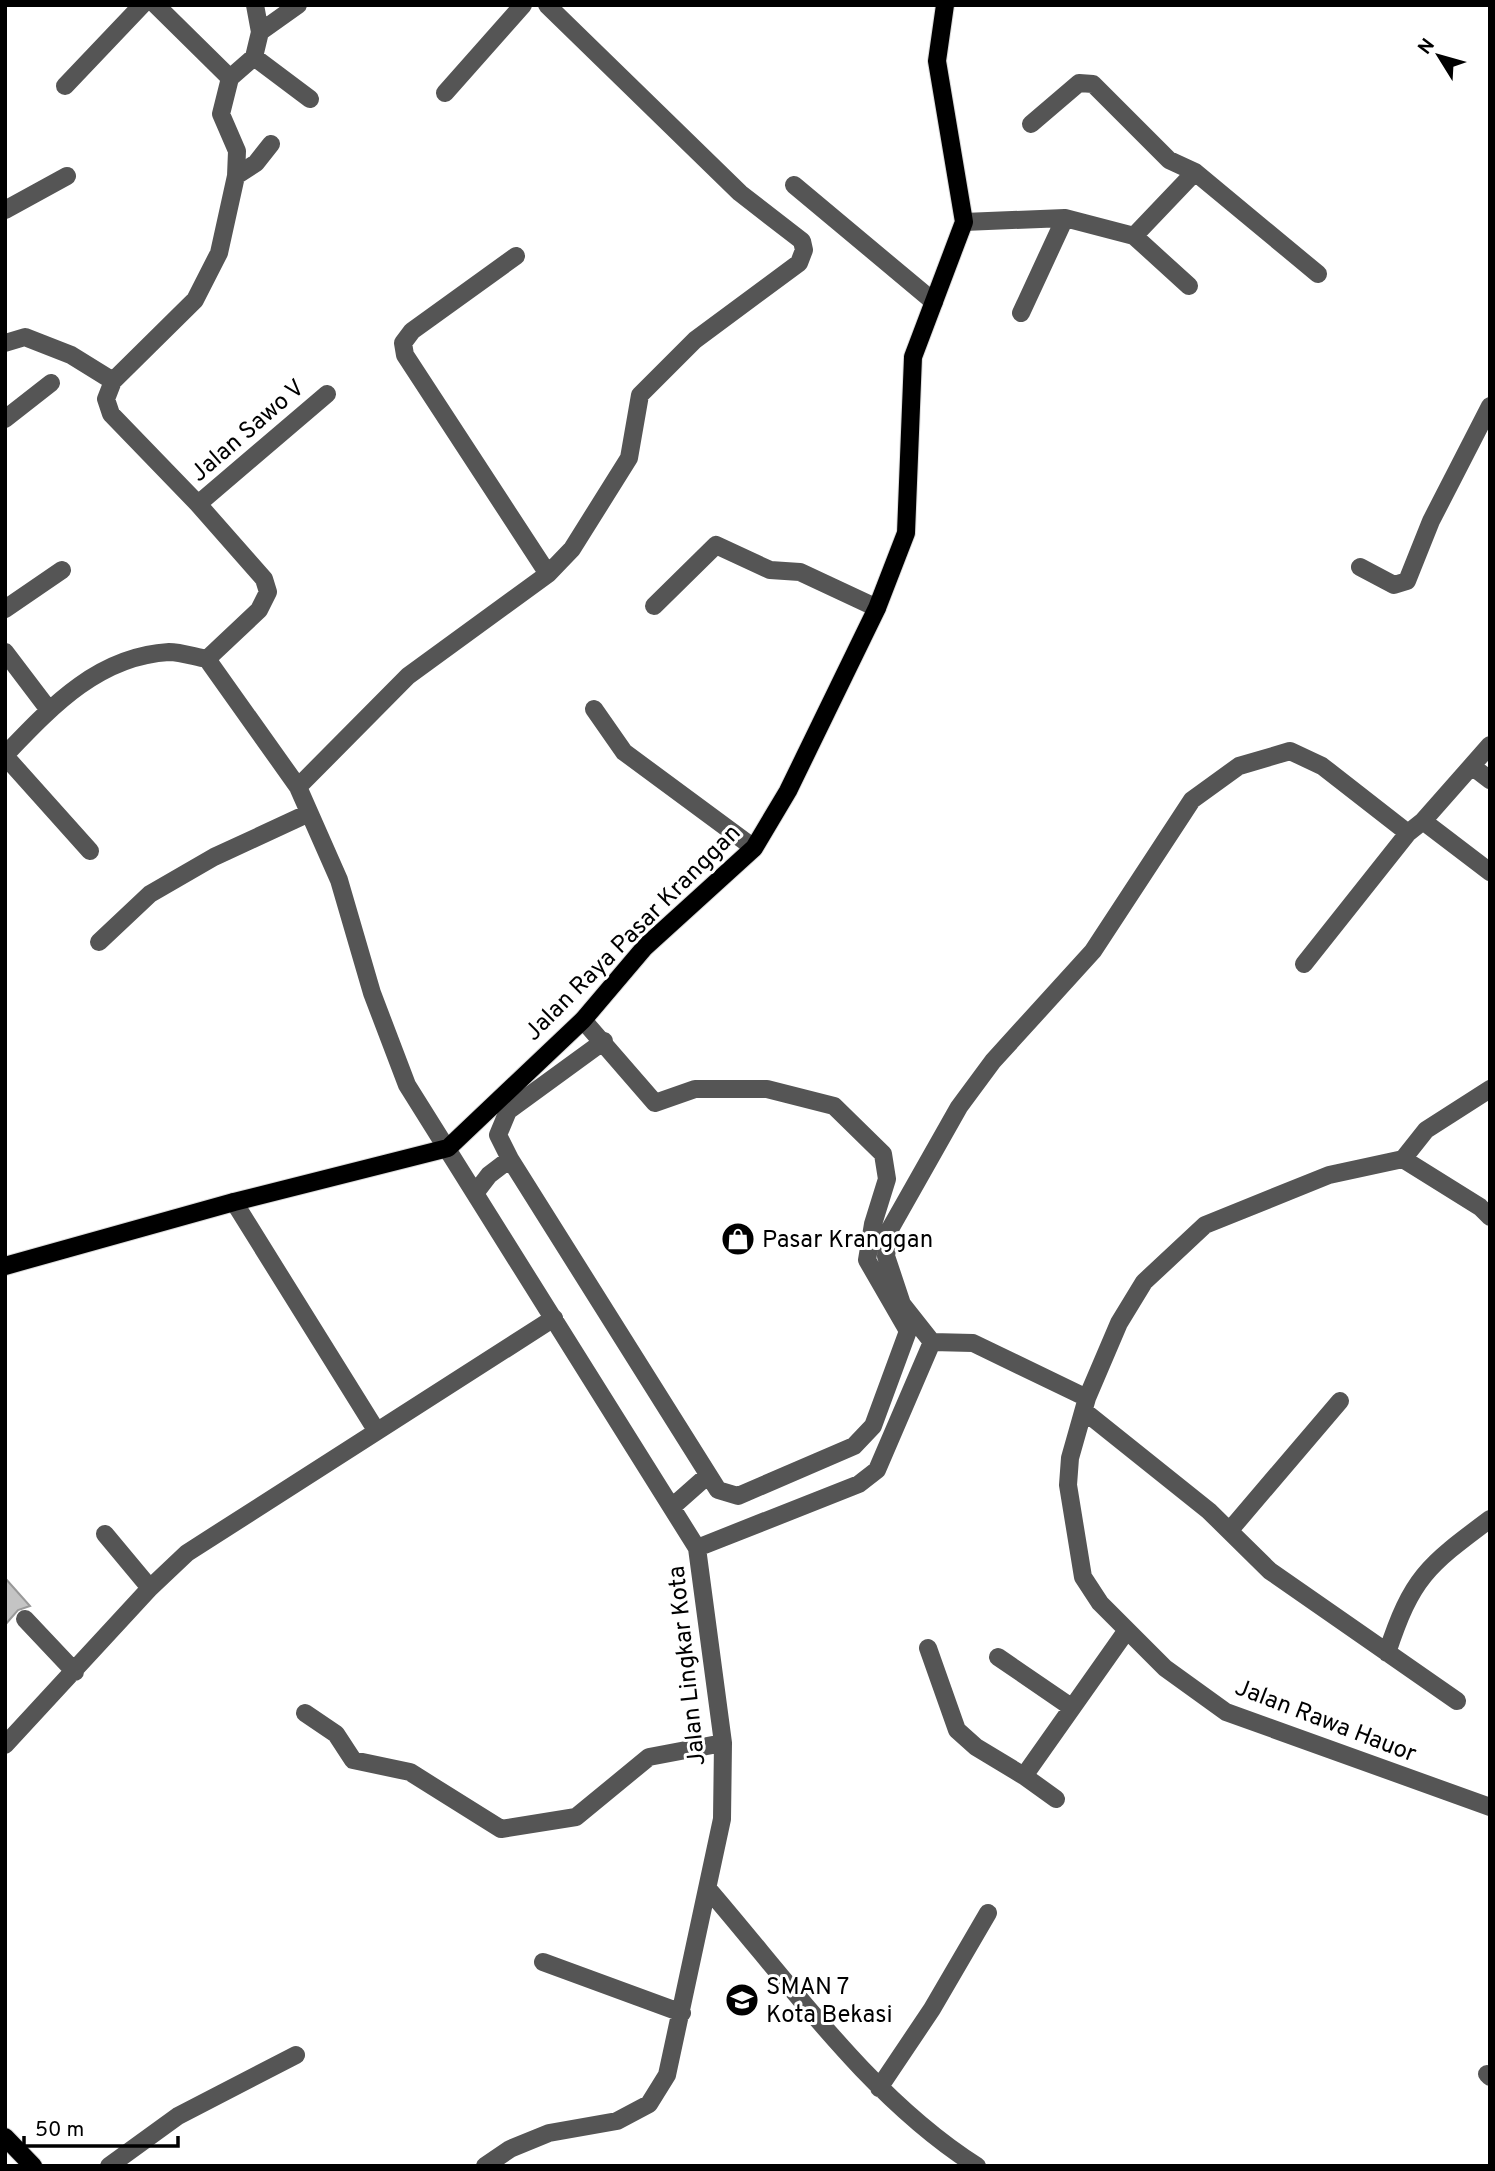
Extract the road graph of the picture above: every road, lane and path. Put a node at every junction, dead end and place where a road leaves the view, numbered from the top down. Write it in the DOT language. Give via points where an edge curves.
graph roads {
  1 [pos="142,5"];
  2 [pos="156,5"];
  3 [pos="255,5"];
  4 [pos="298,5"];
  5 [pos="523,5"];
  6 [pos="547,5"];
  7 [pos="945,5"];
  8 [pos="260,32"];
  9 [pos="254,57"];
  10 [pos="230,78"];
  11 [pos="65,86"];
  12 [pos="445,93"];
  13 [pos="310,99"];
  14 [pos="1031,124"];
  15 [pos="271,144"];
  16 [pos="1195,172"];
  17 [pos="67,176"];
  18 [pos="236,176"];
  19 [pos="794,186"];
  20 [pos="5,210"];
  21 [pos="1065,218"];
  22 [pos="964,222"];
  23 [pos="1134,236"];
  24 [pos="516,256"];
  25 [pos="1318,274"];
  26 [pos="1189,286"];
  27 [pos="934,302"];
  28 [pos="1021,313"];
  29 [pos="5,343"];
  30 [pos="113,381"];
  31 [pos="51,383"];
  32 [pos="327,394"];
  33 [pos="1490,406"];
  34 [pos="5,419"];
  35 [pos="198,504"];
  36 [pos="1360,567"];
  37 [pos="62,570"];
  38 [pos="548,574"];
  39 [pos="654,606"];
  40 [pos="877,608"];
  41 [pos="5,609"];
  42 [pos="5,652"];
  43 [pos="206,659"];
  44 [pos="594,709"];
  45 [pos="49,710"];
  46 [pos="1490,745"];
  47 [pos="5,756"];
  48 [pos="1474,767"];
  49 [pos="1490,779"];
  50 [pos="298,787"];
  51 [pos="309,813"];
  52 [pos="1423,821"];
  53 [pos="1408,833"];
  54 [pos="754,848"];
  55 [pos="90,851"];
  56 [pos="1490,872"];
  57 [pos="99,942"];
  58 [pos="1304,964"];
  59 [pos="583,1020"];
  60 [pos="604,1041"];
  61 [pos="1490,1089"];
  62 [pos="448,1148"];
  63 [pos="510,1159"];
  64 [pos="1403,1159"];
  65 [pos="476,1192"];
  66 [pos="234,1202"];
  67 [pos="1490,1217"];
  68 [pos="5,1266"];
  69 [pos="554,1318"];
  70 [pos="932,1342"];
  71 [pos="1340,1401"];
  72 [pos="1085,1405"];
  73 [pos="376,1430"];
  74 [pos="707,1476"];
  75 [pos="672,1507"];
  76 [pos="1490,1519"];
  77 [pos="1230,1530"];
  78 [pos="105,1534"];
  79 [pos="697,1548"];
  80 [pos="150,1588"];
  81 [pos="25,1619"];
  82 [pos="1127,1630"];
  83 [pos="928,1648"];
  84 [pos="1387,1653"];
  85 [pos="998,1657"];
  86 [pos="75,1672"];
  87 [pos="1457,1701"];
  88 [pos="1071,1707"];
  89 [pos="304,1713"];
  90 [pos="723,1743"];
  91 [pos="5,1745"];
  92 [pos="1024,1776"];
  93 [pos="1056,1798"];
  94 [pos="1490,1807"];
  95 [pos="709,1890"];
  96 [pos="989,1913"];
  97 [pos="542,1962"];
  98 [pos="682,2013"];
  99 [pos="296,2055"];
  100 [pos="880,2088"];
  101 [pos="5,2137"];
  102 [pos="33,2166"];
  103 [pos="109,2166"];
  104 [pos="485,2166"];
  105 [pos="977,2166"];
  1 -- 11 [label="street"];
  2 -- 10 [label="street"];
  3 -- 8 [label="street"];
  4 -- 8 [label="street"];
  5 -- 12 [label="street"];
  6 -- 38 [label="street" via="740,193 802,241 804,250 799,263 695,340 640,395 629,458 572,549"];
  7 -- 22 [label="main road" via="937,61"];
  8 -- 9 [label="street"];
  9 -- 10 [label="street"];
  9 -- 13 [label="street"];
  10 -- 18 [label="street" via="221,114 237,151"];
  14 -- 16 [label="street" via="1086,81 1169,160"];
  15 -- 18 [label="street" via="256,163"];
  16 -- 23 [label="street"];
  16 -- 25 [label="street"];
  17 -- 20 [label="street"];
  18 -- 30 [label="street" via="219,253 195,300"];
  19 -- 27 [label="street"];
  21 -- 22 [label="street"];
  21 -- 23 [label="street"];
  21 -- 28 [label="street"];
  22 -- 27 [label="main road, Jalan Raya Pasar Kranggan"];
  23 -- 26 [label="street"];
  24 -- 38 [label="street" via="412,331 403,344 405,355"];
  27 -- 40 [label="main road, Jalan Raya Pasar Kranggan" via="913,357 906,533"];
  29 -- 30 [label="street" via="25,337 71,355"];
  30 -- 35 [label="street" via="106,399 111,414"];
  31 -- 34 [label="street"];
  32 -- 35 [label="street, Jalan Sawo V"];
  33 -- 36 [label="street" via="1431,521 1407,581 1394,585"];
  35 -- 43 [label="street" via="264,579 268,592 259,610"];
  37 -- 41 [label="street"];
  38 -- 50 [label="street" via="408,676"];
  39 -- 40 [label="street" via="716,545 770,570 800,572"];
  40 -- 54 [label="main road, Jalan Raya Pasar Kranggan" via="788,791"];
  42 -- 45 [label="street"];
  43 -- 45 [label="street" via="170,652 104,667"];
  43 -- 50 [label="street, Jalan Lingkar Kota"];
  44 -- 54 [label="street" via="624,752"];
  45 -- 47 [label="street"];
  46 -- 48 [label="street"];
  47 -- 55 [label="street"];
  48 -- 49 [label="street"];
  48 -- 52 [label="street"];
  50 -- 51 [label="street, Jalan Lingkar Kota"];
  51 -- 57 [label="street" via="150,894"];
  51 -- 62 [label="street, Jalan Lingkar Kota" via="339,880 372,993 403,1074"];
  52 -- 53 [label="street"];
  52 -- 56 [label="street"];
  53 -- 58 [label="street"];
  53 -- 70 [label="street" via="1322,766 1290,751 1240,766 1192,800 1093,951 993,1061 959,1107 890,1229 886,1256 902,1304"];
  54 -- 59 [label="main road, Jalan Raya Pasar Kranggan" via="645,947"];
  59 -- 60 [label="street"];
  59 -- 62 [label="main road, Jalan Raya Pasar Kranggan"];
  60 -- 63 [label="street" via="508,1111 498,1135"];
  60 -- 74 [label="street" via="655,1103 695,1089 767,1089 834,1106 883,1154 887,1179 867,1259 908,1331 873,1426 854,1446 738,1496 718,1490"];
  61 -- 64 [label="street" via="1426,1130"];
  62 -- 65 [label="street, Jalan Lingkar Kota"];
  62 -- 66 [label="main road, Jalan Raya Pasar Kranggan"];
  63 -- 65 [label="street"];
  63 -- 74 [label="street"];
  64 -- 67 [label="street"];
  64 -- 72 [label="street, Jalan Rawa Hauor" via="1329,1175 1205,1225 1144,1282 1119,1323"];
  65 -- 69 [label="street, Jalan Lingkar Kota"];
  66 -- 68 [label="main road, Jalan Raya Pasar Kranggan"];
  66 -- 73 [label="street"];
  69 -- 73 [label="street"];
  69 -- 75 [label="street, Jalan Lingkar Kota"];
  70 -- 72 [label="street" via="973,1343"];
  70 -- 79 [label="street" via="877,1471 859,1484"];
  71 -- 77 [label="street"];
  72 -- 77 [label="street"];
  72 -- 82 [label="street, Jalan Rawa Hauor" via="1070,1458 1068,1485 1083,1577 1100,1603"];
  73 -- 80 [label="street" via="187,1553"];
  74 -- 75 [label="street"];
  75 -- 79 [label="street, Jalan Lingkar Kota"];
  76 -- 84 [label="street" via="1424,1571 1404,1604"];
  77 -- 84 [label="street" via="1270,1571"];
  78 -- 80 [label="street"];
  79 -- 90 [label="street, Jalan Lingkar Kota"];
  80 -- 86 [label="street"];
  81 -- 86 [label="street"];
  82 -- 88 [label="street"];
  82 -- 94 [label="street, Jalan Rawa Hauor" via="1166,1668 1226,1712"];
  83 -- 92 [label="street" via="957,1730"];
  84 -- 87 [label="street"];
  85 -- 88 [label="street"];
  86 -- 91 [label="street"];
  88 -- 92 [label="street"];
  89 -- 90 [label="street" via="337,1734 353,1760 410,1772 501,1829 576,1817 649,1757"];
  90 -- 95 [label="street, Jalan Lingkar Kota" via="722,1819"];
  92 -- 93 [label="street"];
  95 -- 98 [label="street, Jalan Lingkar Kota"];
  95 -- 100 [label="street"];
  96 -- 100 [label="street"];
  97 -- 98 [label="street"];
  98 -- 104 [label="street, Jalan Lingkar Kota" via="667,2075 649,2105 617,2121 550,2133 510,2149"];
  99 -- 103 [label="street" via="178,2116"];
  100 -- 105 [label="street" via="944,2145"];
  101 -- 102 [label="main road"];
}
